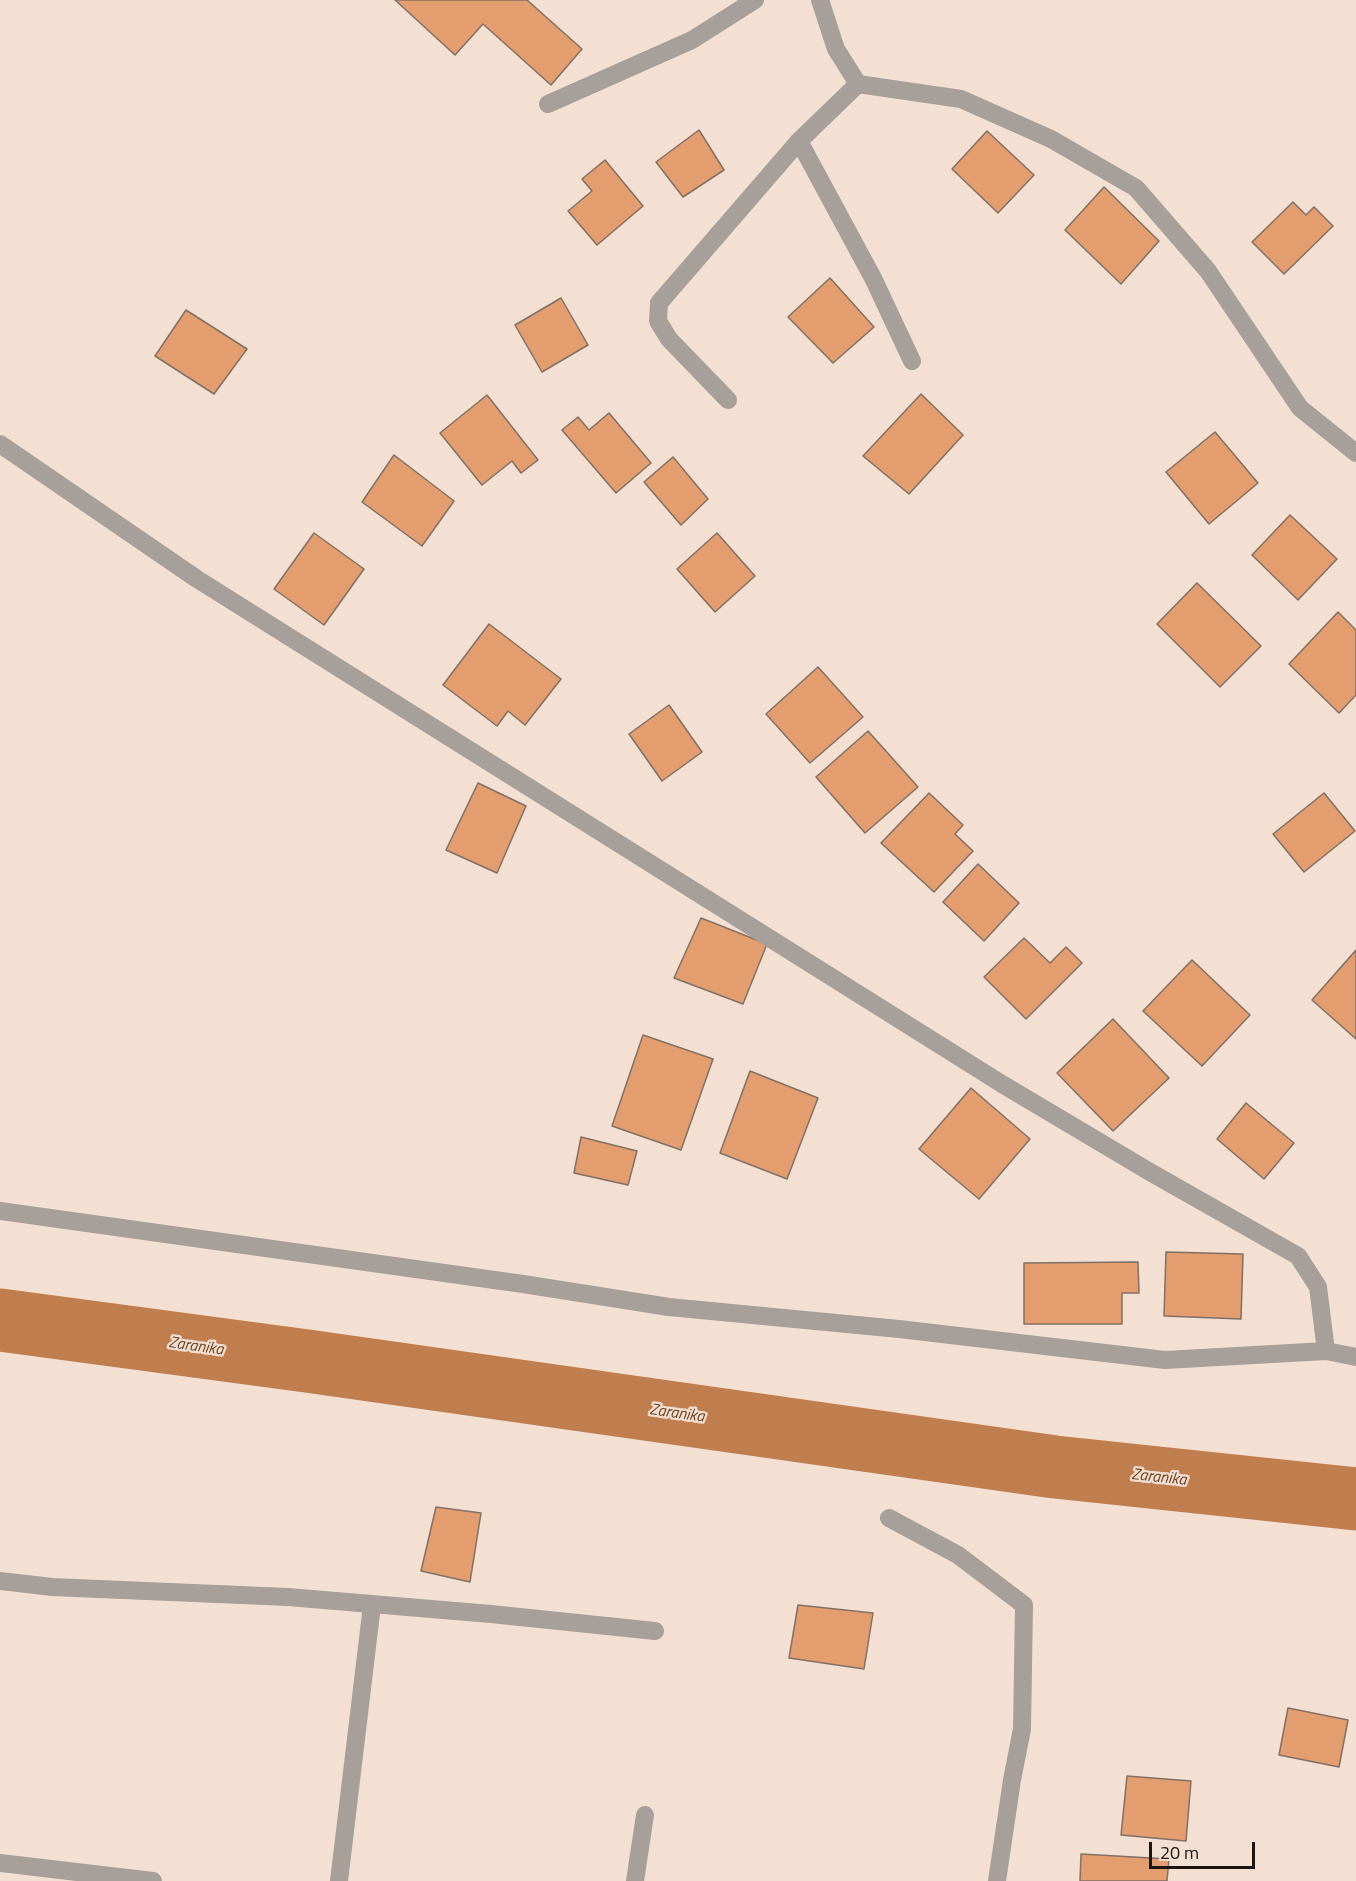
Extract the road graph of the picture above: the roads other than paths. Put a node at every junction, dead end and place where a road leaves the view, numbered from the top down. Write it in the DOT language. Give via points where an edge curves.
graph roads {
  1 [pos="755,0"];
  2 [pos="820,0"];
  3 [pos="858,84"];
  4 [pos="548,104"];
  5 [pos="799,141"];
  6 [pos="912,361"];
  7 [pos="728,400"];
  8 [pos="0,444"];
  9 [pos="1356,453"];
  10 [pos="0,1211"];
  11 [pos="1326,1351"];
  12 [pos="1356,1357"];
  13 [pos="889,1518"];
  14 [pos="0,1581"];
  15 [pos="372,1605"];
  16 [pos="655,1631"];
  17 [pos="645,1815"];
  18 [pos="0,1863"];
  19 [pos="153,1881"];
  20 [pos="339,1881"];
  21 [pos="635,1881"];
  22 [pos="998,1881"];
  1 -- 4 [label="street" via="692,40"];
  2 -- 3 [label="street" via="836,49"];
  3 -- 5 [label="street"];
  3 -- 9 [label="street" via="961,99 1051,139 1136,188 1208,271 1300,408"];
  5 -- 6 [label="street" via="873,278"];
  5 -- 7 [label="street" via="659,303 658,321 669,339"];
  8 -- 11 [label="street" via="207,585 1002,1084 1299,1256 1318,1287"];
  10 -- 11 [label="street" via="669,1307 1165,1360"];
  11 -- 12 [label="street"];
  13 -- 22 [label="street" via="958,1554 1024,1605 1022,1729"];
  14 -- 15 [label="street"];
  15 -- 16 [label="street"];
  15 -- 20 [label="street"];
  17 -- 21 [label="street"];
  18 -- 19 [label="street"];
}
